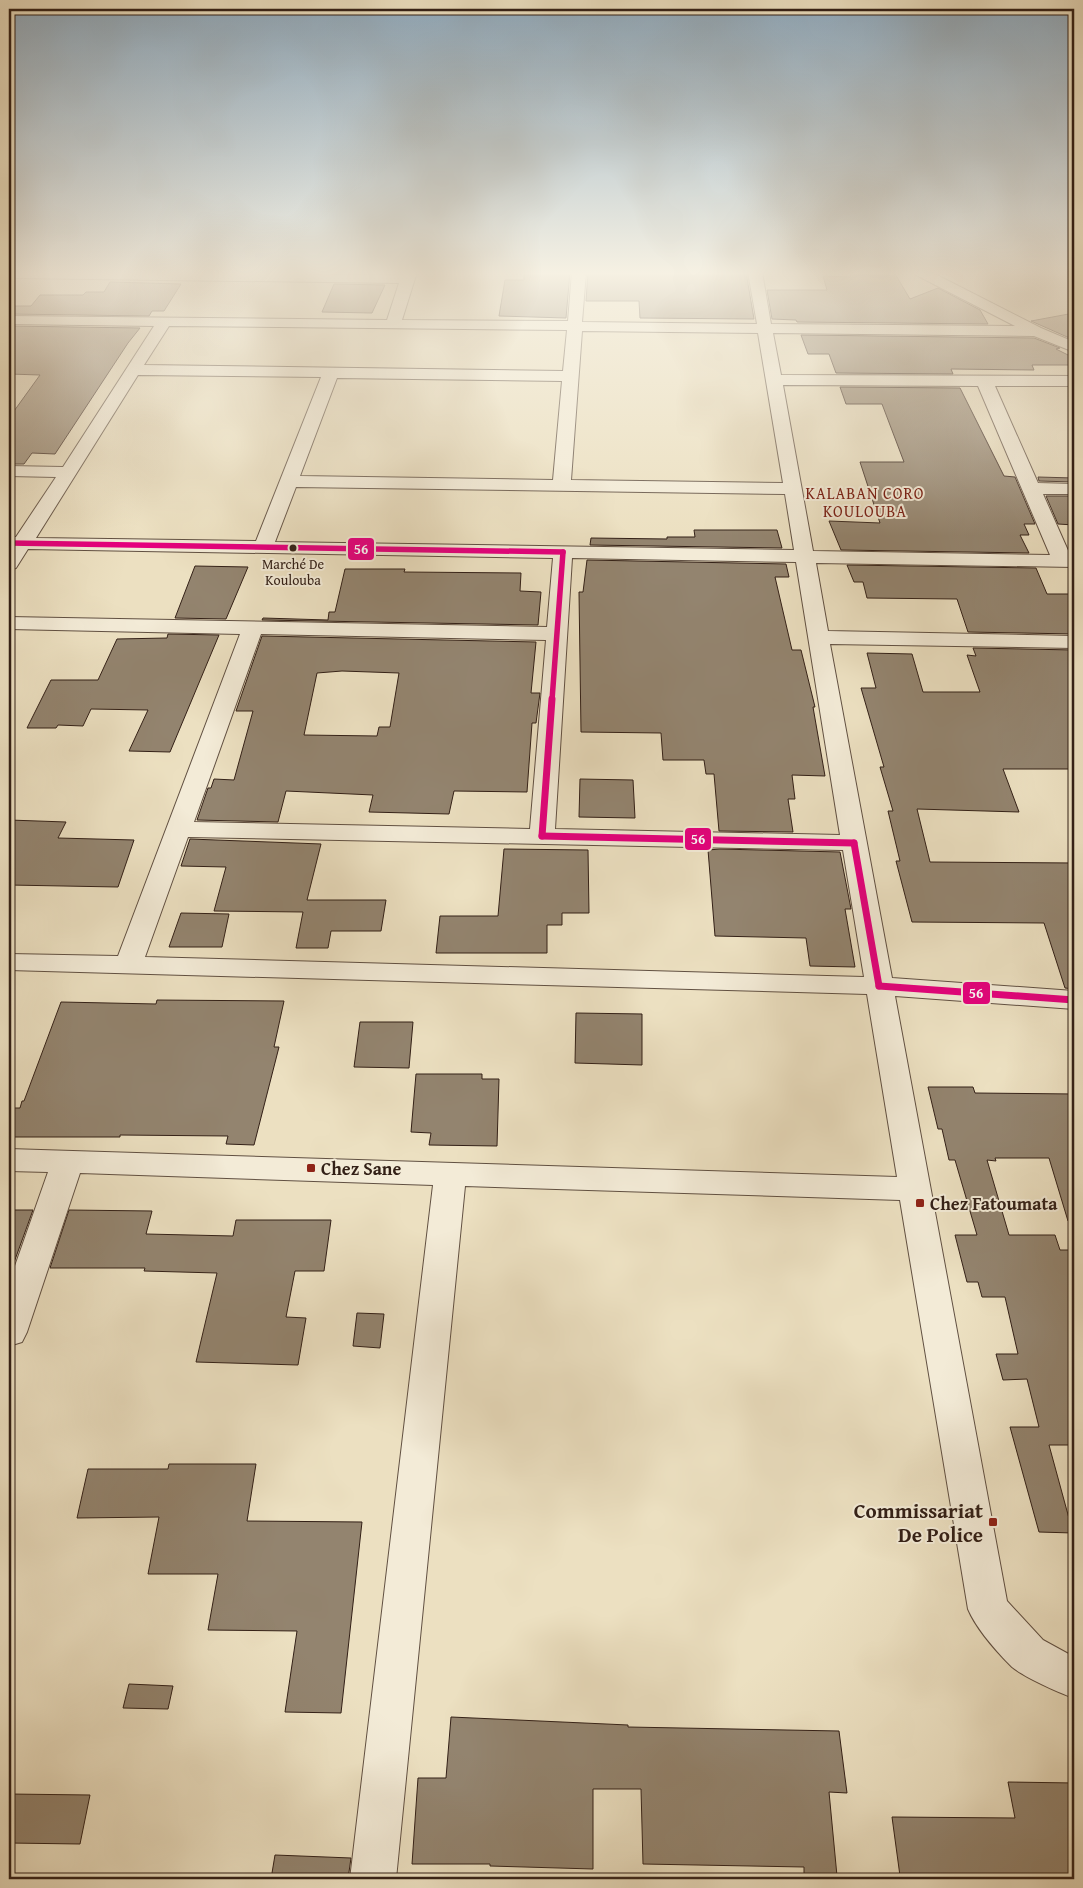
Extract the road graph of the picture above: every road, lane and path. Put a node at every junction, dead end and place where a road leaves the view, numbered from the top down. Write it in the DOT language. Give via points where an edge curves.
graph roads {
  1 [pos="140,360"];
  2 [pos="572,360"];
  3 [pos="770,360"];
  4 [pos="134,370"];
  5 [pos="331,373"];
  6 [pos="571,376"];
  7 [pos="774,380"];
  8 [pos="1074,381"];
  9 [pos="985,382"];
  10 [pos="9,472"];
  11 [pos="68,472"];
  12 [pos="289,481"];
  13 [pos="562,485"];
  14 [pos="1032,488"];
  15 [pos="792,489"];
  16 [pos="1074,489"];
  17 [pos="16,543"];
  18 [pos="263,547"];
  19 [pos="563,552"];
  20 [pos="804,556"];
  21 [pos="1069,561"];
  22 [pos="9,564"];
  23 [pos="9,623"];
  24 [pos="253,628"];
  25 [pos="557,634"];
  26 [pos="818,637"];
  27 [pos="1074,642"];
  28 [pos="179,828"];
  29 [pos="542,836"];
  30 [pos="854,843"];
  31 [pos="9,962"];
  32 [pos="128,966"];
  33 [pos="879,986"];
  34 [pos="1074,1000"];
  35 [pos="9,1160"];
  36 [pos="68,1162"];
  37 [pos="450,1174"];
  38 [pos="915,1189"];
  39 [pos="9,1332"];
  40 [pos="1074,1678"];
  41 [pos="373,1879"];
  1 -- 4 [label="street"];
  2 -- 6 [label="street"];
  3 -- 7 [label="street"];
  4 -- 5 [label="street"];
  4 -- 11 [label="street"];
  5 -- 6 [label="street"];
  5 -- 12 [label="street"];
  6 -- 13 [label="street"];
  7 -- 9 [label="street"];
  7 -- 15 [label="street"];
  8 -- 9 [label="street"];
  9 -- 14 [label="street"];
  10 -- 11 [label="street"];
  11 -- 17 [label="street"];
  12 -- 13 [label="street"];
  12 -- 18 [label="street"];
  13 -- 15 [label="street"];
  14 -- 16 [label="street"];
  14 -- 21 [label="street"];
  15 -- 20 [label="street"];
  17 -- 18 [label="street"];
  17 -- 22 [label="street"];
  18 -- 19 [label="street"];
  19 -- 20 [label="street"];
  19 -- 25 [label="street"];
  20 -- 21 [label="street"];
  20 -- 26 [label="street"];
  23 -- 24 [label="street"];
  24 -- 25 [label="street"];
  24 -- 28 [label="street"];
  25 -- 29 [label="street"];
  26 -- 27 [label="street"];
  26 -- 30 [label="street"];
  28 -- 29 [label="street"];
  28 -- 32 [label="street"];
  29 -- 30 [label="street"];
  30 -- 33 [label="street"];
  31 -- 32 [label="street"];
  32 -- 33 [label="street"];
  33 -- 34 [label="street"];
  33 -- 38 [label="street"];
  35 -- 36 [label="street"];
  36 -- 37 [label="street"];
  36 -- 39 [label="street"];
  37 -- 38 [label="street"];
  37 -- 41 [label="street"];
  38 -- 40 [label="street" via="988,1608 1028,1654"];
}
